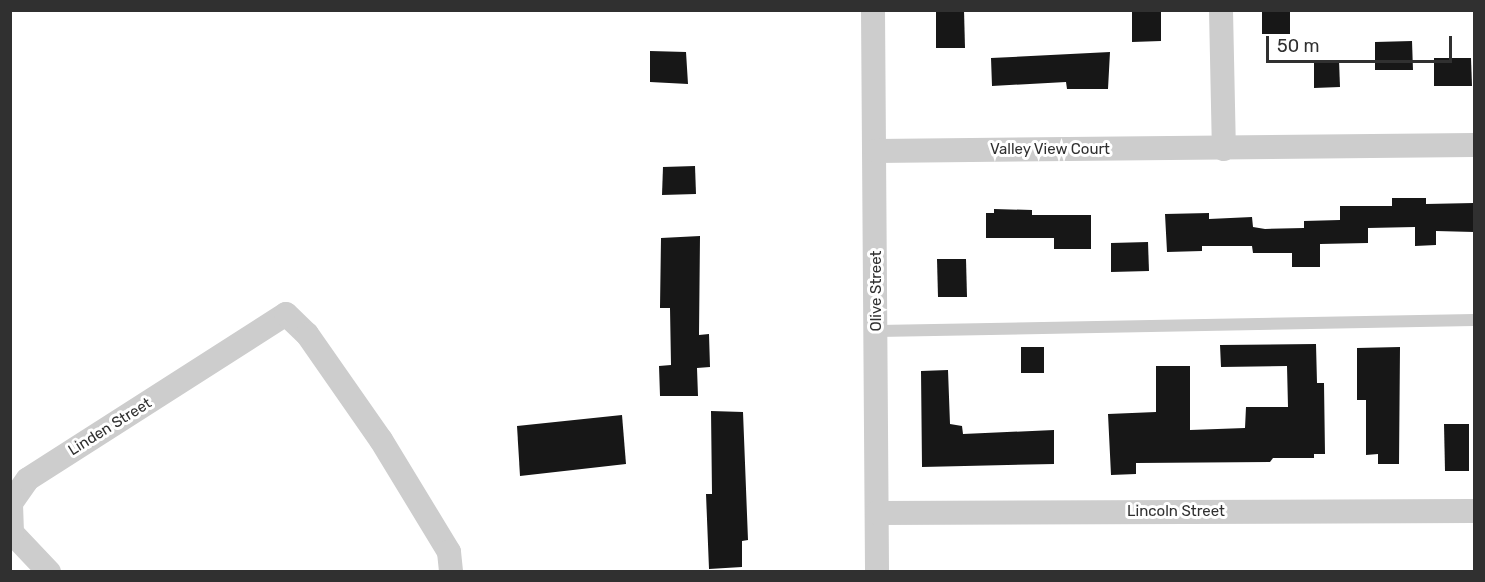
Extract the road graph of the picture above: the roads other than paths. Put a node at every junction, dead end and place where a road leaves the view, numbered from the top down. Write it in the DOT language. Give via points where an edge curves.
graph roads {
  1 [pos="873,10"];
  2 [pos="1221,10"];
  3 [pos="1474,145"];
  4 [pos="1224,148"];
  5 [pos="876,152"];
  6 [pos="1474,320"];
  7 [pos="878,331"];
  8 [pos="1474,511"];
  9 [pos="877,513"];
  10 [pos="49,572"];
  11 [pos="451,572"];
  12 [pos="877,572"];
  1 -- 5 [label="street, Olive Street"];
  2 -- 4 [label="street"];
  3 -- 4 [label="street, Valley View Court"];
  4 -- 5 [label="street, Valley View Court"];
  5 -- 7 [label="street, Olive Street"];
  6 -- 7 [label="lane"];
  7 -- 9 [label="street, Olive Street"];
  8 -- 9 [label="street, Lincoln Street"];
  9 -- 12 [label="street, Olive Street"];
  10 -- 11 [label="street, Linden Street" via="12,533 11,502 28,479 286,314 307,334 381,440 449,552"];
}
